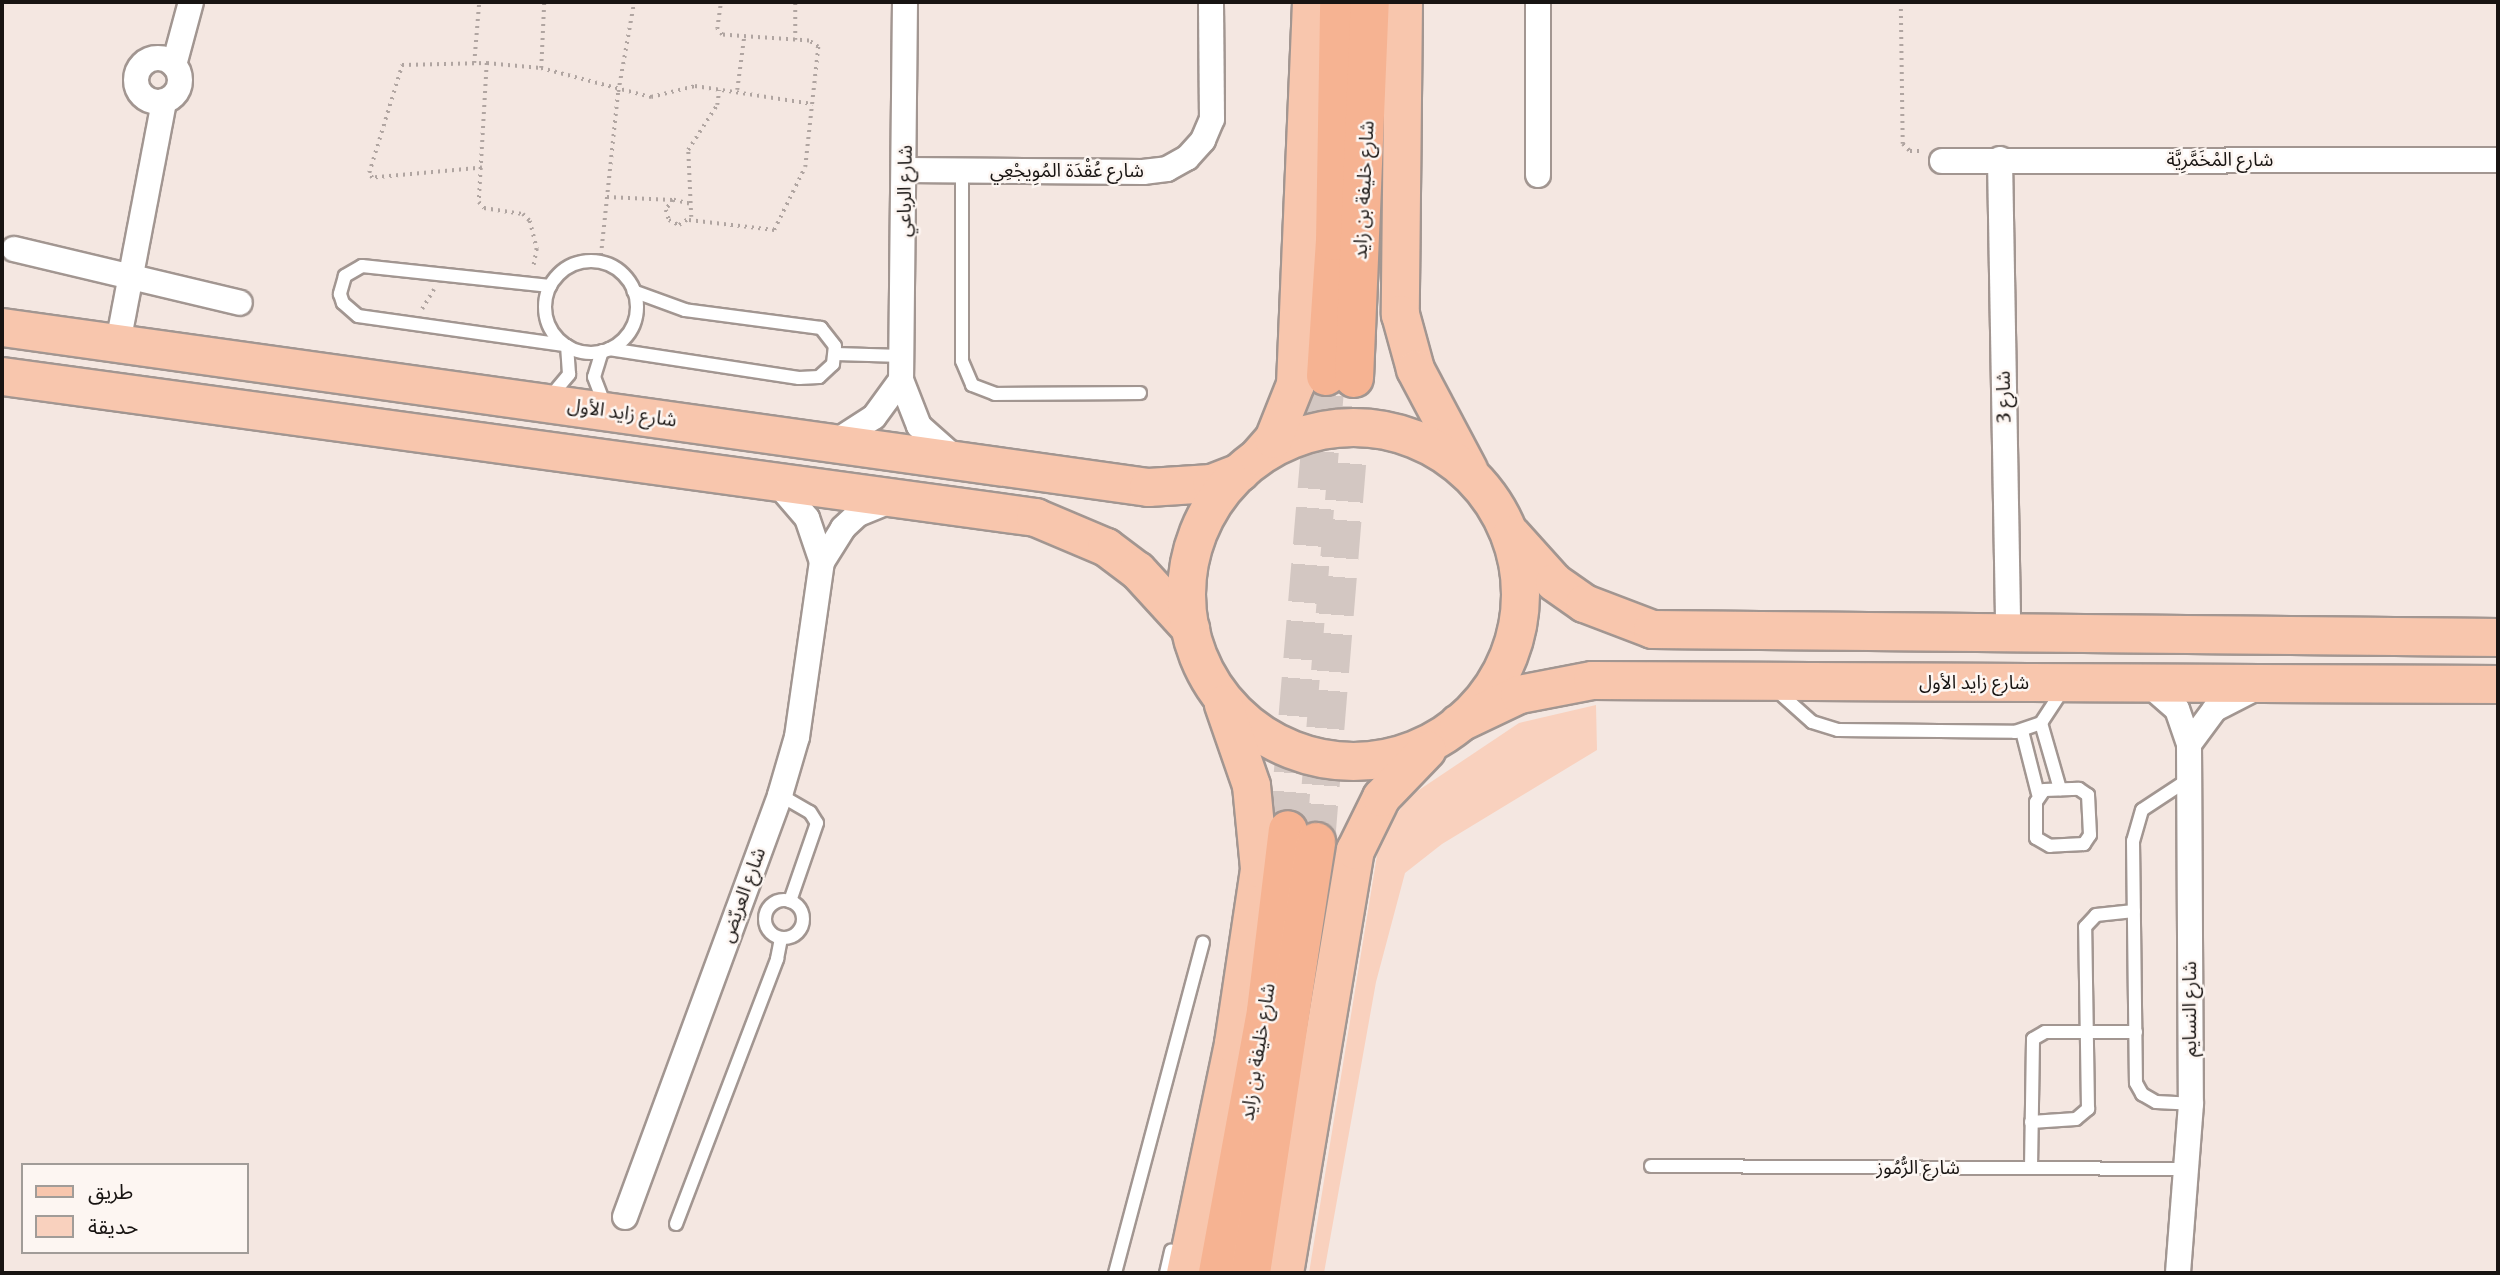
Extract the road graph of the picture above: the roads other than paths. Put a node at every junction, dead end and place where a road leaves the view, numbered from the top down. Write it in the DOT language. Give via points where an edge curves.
graph roads {
  1 [pos="191,2"];
  2 [pos="905,2"];
  3 [pos="1211,2"];
  4 [pos="1311,2"];
  5 [pos="1339,2"];
  6 [pos="1370,2"];
  7 [pos="1403,2"];
  8 [pos="1538,2"];
  9 [pos="174,65"];
  10 [pos="164,101"];
  11 [pos="2000,159"];
  12 [pos="2498,160"];
  13 [pos="1949,161"];
  14 [pos="906,170"];
  15 [pos="962,170"];
  16 [pos="1538,175"];
  17 [pos="14,249"];
  18 [pos="130,276"];
  19 [pos="550,286"];
  20 [pos="633,291"];
  21 [pos="240,303"];
  22 [pos="2,327"];
  23 [pos="118,343"];
  24 [pos="565,345"];
  25 [pos="605,350"];
  26 [pos="836,354"];
  27 [pos="902,356"];
  28 [pos="2,376"];
  29 [pos="901,380"];
  30 [pos="1140,393"];
  31 [pos="536,401"];
  32 [pos="610,411"];
  33 [pos="835,442"];
  34 [pos="956,458"];
  35 [pos="1247,466"];
  36 [pos="1471,476"];
  37 [pos="777,483"];
  38 [pos="895,499"];
  39 [pos="1506,527"];
  40 [pos="822,562"];
  41 [pos="1191,628"];
  42 [pos="2008,635"];
  43 [pos="2498,637"];
  44 [pos="1765,681"];
  45 [pos="2066,684"];
  46 [pos="2148,684"];
  47 [pos="2273,684"];
  48 [pos="2498,684"];
  49 [pos="1219,693"];
  50 [pos="2041,723"];
  51 [pos="1450,729"];
  52 [pos="2022,731"];
  53 [pos="2189,744"];
  54 [pos="2189,779"];
  55 [pos="2060,789"];
  56 [pos="2038,794"];
  57 [pos="780,795"];
  58 [pos="790,901"];
  59 [pos="740,902"];
  60 [pos="2134,911"];
  61 [pos="766,912"];
  62 [pos="781,938"];
  63 [pos="1203,942"];
  64 [pos="2087,1032"];
  65 [pos="2136,1032"];
  66 [pos="1233,1043"];
  67 [pos="2191,1104"];
  68 [pos="2031,1122"];
  69 [pos="1651,1166"];
  70 [pos="2031,1168"];
  71 [pos="2184,1169"];
  72 [pos="1189,1180"];
  73 [pos="625,1217"];
  74 [pos="676,1224"];
  75 [pos="1179,1257"];
  76 [pos="1115,1273"];
  77 [pos="1166,1273"];
  78 [pos="1218,1273"];
  79 [pos="1251,1273"];
  80 [pos="1287,1273"];
  81 [pos="2178,1273"];
  1 -- 9 [label="street"];
  2 -- 14 [label="street, شارع الرباعي"];
  3 -- 15 [label="street, شارع عُقْدَة المُوِيجْعِي" via="1212,119 1188,158 1167,169 1143,172"];
  4 -- 35 [label="main road" via="1295,384 1273,439"];
  5 -- 6 [label="highway, شارع خليفة بن زايد" via="1335,241 1340,377"];
  7 -- 36 [label="main road" via="1400,314 1415,369"];
  8 -- 16 [label="street"];
  9 -- 10 [label="street" via="179,87"];
  9 -- 10 [label="street" via="153,58 136,73 141,95"];
  10 -- 18 [label="street"];
  11 -- 12 [label="street, شارع المْخَمَّرِيَّة"];
  11 -- 13 [label="street, شارع المْخَمَّرِيَّة"];
  11 -- 42 [label="street, شارع 3"];
  14 -- 15 [label="street, شارع عُقْدَة المُوِيجْعِي"];
  14 -- 27 [label="street, شارع الرباعي"];
  15 -- 30 [label="lane" via="962,361 972,385 995,394"];
  17 -- 18 [label="street"];
  18 -- 21 [label="street"];
  18 -- 23 [label="street"];
  19 -- 20 [label="lane" via="577,264 600,262 624,275"];
  19 -- 24 [label="lane" via="545,313 551,331"];
  19 -- 24 [label="lane" via="362,266 345,276 340,294 349,311"];
  20 -- 25 [label="lane" via="632,325"];
  20 -- 26 [label="lane" via="685,310 821,328 832,339"];
  22 -- 23 [label="main road, شارع زايد الأول"];
  23 -- 31 [label="main road, شارع زايد الأول"];
  24 -- 25 [label="lane" via="584,352"];
  24 -- 31 [label="lane" via="569,374 562,387"];
  25 -- 26 [label="lane" via="810,378 827,371"];
  25 -- 32 [label="lane" via="596,363 596,390"];
  26 -- 27 [label="lane"];
  27 -- 29 [label="street, شارع الرباعي"];
  28 -- 37 [label="main road"];
  29 -- 33 [label="street" via="874,417"];
  29 -- 34 [label="street, شارع الرباعي" via="919,426"];
  31 -- 32 [label="main road, شارع زايد الأول"];
  32 -- 33 [label="main road, شارع زايد الأول"];
  33 -- 34 [label="main road, شارع زايد الأول"];
  34 -- 35 [label="main road, شارع زايد الأول" via="1148,487 1211,483"];
  35 -- 36 [label="main road, شارع زايد الأول" via="1312,432 1376,428 1437,449"];
  35 -- 41 [label="main road" via="1218,497 1195,543 1188,577"];
  36 -- 39 [label="main road"];
  37 -- 38 [label="main road"];
  37 -- 40 [label="street, شارع العريّض" via="807,518"];
  38 -- 40 [label="street, شارع العريّض" via="875,505 843,528"];
  38 -- 41 [label="main road" via="992,510 1072,529 1137,570"];
  39 -- 42 [label="main road" via="1554,582 1595,608 1652,629"];
  39 -- 51 [label="main road" via="1518,568 1515,633 1499,674"];
  40 -- 57 [label="street, شارع العريّض" via="808,682"];
  41 -- 49 [label="main road" via="1198,656"];
  42 -- 43 [label="main road"];
  44 -- 45 [label="main road, شارع زايد الأول"];
  44 -- 51 [label="main road, شارع زايد الأول" via="1592,680 1555,685 1518,694"];
  44 -- 52 [label="lane" via="1812,722 1838,730"];
  45 -- 46 [label="main road, شارع زايد الأول"];
  45 -- 50 [label="lane"];
  46 -- 47 [label="main road, شارع زايد الأول"];
  46 -- 53 [label="street, شارع النسايم" via="2177,709"];
  47 -- 48 [label="main road, شارع زايد الأول"];
  47 -- 53 [label="street" via="2232,697 2214,709"];
  49 -- 51 [label="main road, شارع زايد الأول" via="1261,733 1323,758 1390,757"];
  49 -- 66 [label="main road" via="1245,762 1258,834 1259,868"];
  50 -- 52 [label="lane"];
  50 -- 55 [label="lane"];
  51 -- 80 [label="main road" via="1381,797 1355,850"];
  52 -- 56 [label="lane"];
  53 -- 54 [label="street, شارع النسايم"];
  54 -- 60 [label="lane" via="2154,799 2135,825"];
  54 -- 67 [label="street, شارع النسايم"];
  55 -- 56 [label="lane"];
  55 -- 56 [label="lane" via="2079,789 2088,795 2090,835 2084,844 2040,842"];
  57 -- 58 [label="lane" via="810,812 817,823"];
  57 -- 59 [label="street, شارع العريّض"];
  58 -- 61 [label="lane" via="776,901"];
  58 -- 62 [label="lane" via="801,910 802,924 794,935"];
  59 -- 61 [label="lane"];
  59 -- 73 [label="street, شارع العريّض"];
  60 -- 64 [label="lane" via="2096,915 2085,927"];
  60 -- 65 [label="lane"];
  61 -- 62 [label="lane" via="766,926"];
  62 -- 74 [label="lane"];
  63 -- 76 [label="lane"];
  64 -- 65 [label="lane"];
  64 -- 68 [label="lane" via="2088,1109 2076,1119"];
  64 -- 68 [label="lane" via="2045,1032 2033,1039"];
  65 -- 67 [label="lane" via="2136,1083 2142,1094 2156,1102"];
  66 -- 72 [label="lane"];
  66 -- 75 [label="main road"];
  67 -- 71 [label="street, شارع النسايم"];
  68 -- 70 [label="lane"];
  69 -- 70 [label="lane, شارع الرُّمُوز"];
  70 -- 71 [label="lane, شارع الرُّمُوز"];
  71 -- 81 [label="street, شارع النسايم"];
  75 -- 77 [label="lane"];
  78 -- 79 [label="highway, شارع خليفة بن زايد" via="1302,836"];
}
